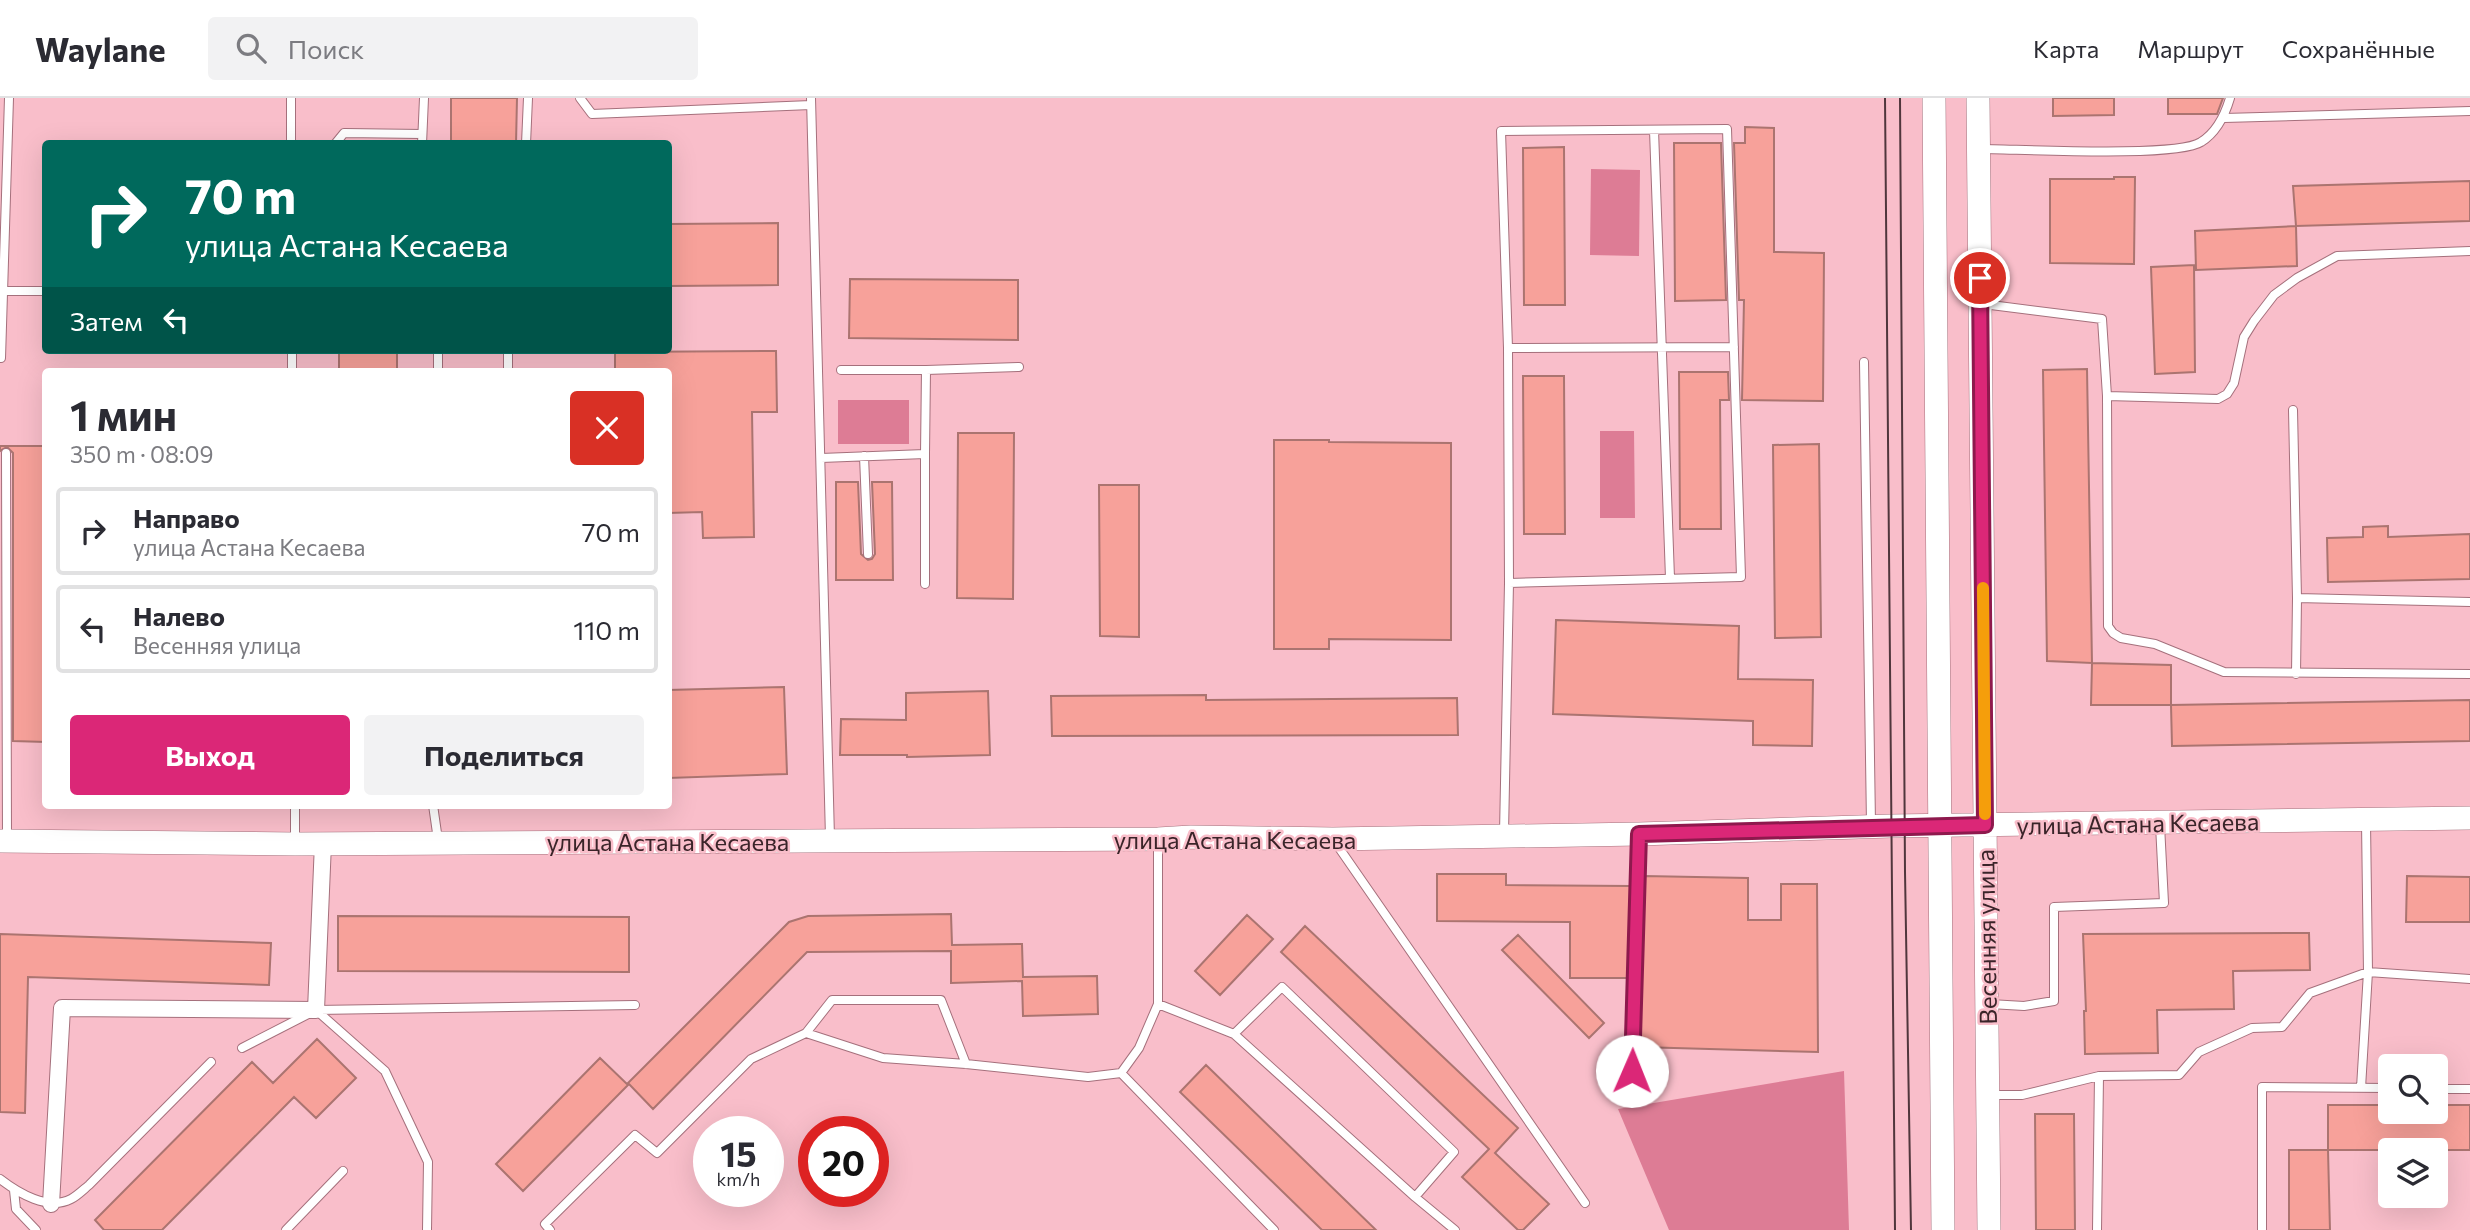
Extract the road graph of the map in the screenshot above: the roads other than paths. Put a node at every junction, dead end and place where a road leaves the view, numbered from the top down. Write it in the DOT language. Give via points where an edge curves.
graph roads {
  1 [pos="9,98"];
  2 [pos="291,98"];
  3 [pos="424,98"];
  4 [pos="528,98"];
  5 [pos="580,98"];
  6 [pos="1934,98"];
  7 [pos="1979,98"];
  8 [pos="2230,98"];
  9 [pos="811,102"];
  10 [pos="2470,111"];
  11 [pos="2224,118"];
  12 [pos="1654,130"];
  13 [pos="422,134"];
  14 [pos="291,140"];
  15 [pos="339,140"];
  16 [pos="422,140"];
  17 [pos="526,140"];
  18 [pos="1979,149"];
  19 [pos="2470,251"];
  20 [pos="1,291"];
  21 [pos="42,291"];
  22 [pos="1980,304"];
  23 [pos="1734,347"];
  24 [pos="1508,348"];
  25 [pos="1662,348"];
  26 [pos="1,358"];
  27 [pos="1864,362"];
  28 [pos="1019,367"];
  29 [pos="841,370"];
  30 [pos="926,370"];
  31 [pos="2108,396"];
  32 [pos="2293,410"];
  33 [pos="6,453"];
  34 [pos="925,454"];
  35 [pos="864,456"];
  36 [pos="821,458"];
  37 [pos="868,554"];
  38 [pos="1670,578"];
  39 [pos="1509,583"];
  40 [pos="925,584"];
  41 [pos="2297,598"];
  42 [pos="2470,602"];
  43 [pos="2296,674"];
  44 [pos="2470,674"];
  45 [pos="295,809"];
  46 [pos="434,809"];
  47 [pos="2470,818"];
  48 [pos="2366,820"];
  49 [pos="2160,822"];
  50 [pos="1941,825"];
  51 [pos="1985,825"];
  52 [pos="1871,827"];
  53 [pos="1639,834"];
  54 [pos="1504,836"];
  55 [pos="1158,839"];
  56 [pos="1333,839"];
  57 [pos="3,841"];
  58 [pos="830,841"];
  59 [pos="323,843"];
  60 [pos="438,843"];
  61 [pos="295,844"];
  62 [pos="2368,972"];
  63 [pos="2470,979"];
  64 [pos="1987,1003"];
  65 [pos="1158,1004"];
  66 [pos="635,1005"];
  67 [pos="316,1010"];
  68 [pos="806,1034"];
  69 [pos="1234,1034"];
  70 [pos="242,1048"];
  71 [pos="211,1062"];
  72 [pos="966,1064"];
  73 [pos="1632,1071"];
  74 [pos="1121,1073"];
  75 [pos="2099,1076"];
  76 [pos="2361,1088"];
  77 [pos="2378,1088"];
  78 [pos="2448,1089"];
  79 [pos="2470,1089"];
  80 [pos="1987,1095"];
  81 [pos="343,1171"];
  82 [pos="0,1180"];
  83 [pos="14,1190"];
  84 [pos="1415,1197"];
  85 [pos="1585,1203"];
  86 [pos="51,1204"];
  87 [pos="36,1230"];
  88 [pos="286,1230"];
  89 [pos="427,1230"];
  90 [pos="551,1230"];
  91 [pos="1275,1230"];
  92 [pos="1455,1230"];
  93 [pos="1943,1230"];
  94 [pos="1989,1230"];
  95 [pos="2097,1230"];
  96 [pos="2262,1230"];
  1 -- 20 [label="lane"];
  2 -- 14 [label="lane"];
  3 -- 13 [label="lane"];
  4 -- 17 [label="lane"];
  5 -- 9 [label="lane" via="592,114"];
  6 -- 50 [label="street, Весенняя улица"];
  7 -- 18 [label="street, Весенняя улица"];
  8 -- 11 [label="lane"];
  9 -- 36 [label="lane"];
  10 -- 11 [label="lane"];
  11 -- 18 [label="lane" via="2200,143 2164,150"];
  12 -- 23 [label="lane" via="1727,129"];
  12 -- 24 [label="lane" via="1501,131"];
  12 -- 25 [label="lane"];
  13 -- 15 [label="lane" via="344,134"];
  13 -- 16 [label="lane"];
  18 -- 22 [label="street, Весенняя улица"];
  19 -- 31 [label="lane" via="2337,256 2274,295 2244,337 2234,383 2227,394 2218,399"];
  20 -- 21 [label="lane"];
  20 -- 26 [label="lane"];
  22 -- 31 [label="lane" via="2102,319"];
  22 -- 51 [label="street, Весенняя улица"];
  23 -- 25 [label="lane"];
  23 -- 38 [label="lane" via="1741,577"];
  24 -- 25 [label="lane"];
  24 -- 39 [label="lane"];
  25 -- 38 [label="lane"];
  27 -- 52 [label="lane"];
  28 -- 30 [label="lane"];
  29 -- 30 [label="lane"];
  30 -- 34 [label="lane"];
  31 -- 43 [label="lane" via="2108,626 2121,638 2155,644 2224,672"];
  32 -- 41 [label="lane"];
  33 -- 57 [label="lane"];
  34 -- 35 [label="lane"];
  34 -- 40 [label="lane"];
  35 -- 36 [label="lane"];
  35 -- 37 [label="lane"];
  36 -- 58 [label="lane"];
  38 -- 39 [label="lane"];
  39 -- 54 [label="lane"];
  41 -- 42 [label="lane"];
  41 -- 43 [label="lane"];
  43 -- 44 [label="lane"];
  45 -- 61 [label="lane"];
  46 -- 60 [label="lane"];
  47 -- 48 [label="street, улица Астана Кесаева"];
  48 -- 49 [label="street, улица Астана Кесаева"];
  48 -- 62 [label="lane"];
  49 -- 51 [label="street, улица Астана Кесаева"];
  49 -- 64 [label="lane" via="2164,903 2054,907 2054,1001 2024,1006"];
  50 -- 51 [label="street, улица Астана Кесаева"];
  50 -- 52 [label="street, улица Астана Кесаева"];
  50 -- 93 [label="street, Весенняя улица"];
  51 -- 64 [label="street, Весенняя улица"];
  52 -- 53 [label="street, улица Астана Кесаева"];
  53 -- 54 [label="street, улица Астана Кесаева"];
  53 -- 73 [label="lane"];
  54 -- 56 [label="street, улица Астана Кесаева"];
  55 -- 56 [label="street, улица Астана Кесаева"];
  55 -- 58 [label="street, улица Астана Кесаева"];
  55 -- 65 [label="lane"];
  56 -- 85 [label="lane"];
  57 -- 61 [label="street, улица Астана Кесаева"];
  58 -- 60 [label="street, улица Астана Кесаева"];
  59 -- 60 [label="street, улица Астана Кесаева"];
  59 -- 61 [label="street, улица Астана Кесаева"];
  59 -- 67 [label="street"];
  62 -- 63 [label="lane"];
  62 -- 75 [label="lane" via="2309,993 2282,1027 2252,1028 2199,1052 2179,1075"];
  62 -- 76 [label="lane"];
  64 -- 80 [label="street, Весенняя улица"];
  65 -- 69 [label="lane"];
  65 -- 74 [label="lane" via="1139,1048"];
  66 -- 67 [label="lane"];
  67 -- 70 [label="lane"];
  67 -- 86 [label="street" via="62,1008"];
  67 -- 89 [label="lane" via="385,1071 428,1162"];
  68 -- 72 [label="lane" via="883,1058"];
  68 -- 72 [label="lane" via="832,1000 941,1000"];
  68 -- 90 [label="lane" via="751,1059 657,1153 635,1135 545,1224"];
  69 -- 84 [label="lane"];
  69 -- 84 [label="lane" via="1282,987 1454,1152"];
  71 -- 86 [label="lane" via="89,1185 70,1199"];
  72 -- 74 [label="lane" via="1088,1077"];
  74 -- 91 [label="lane"];
  75 -- 80 [label="lane" via="2022,1096"];
  75 -- 95 [label="lane"];
  76 -- 77 [label="lane"];
  76 -- 96 [label="lane" via="2262,1087"];
  78 -- 79 [label="lane"];
  80 -- 94 [label="street, Весенняя улица"];
  81 -- 88 [label="lane"];
  82 -- 83 [label="lane"];
  83 -- 86 [label="lane"];
  83 -- 87 [label="lane" via="16,1209"];
  84 -- 92 [label="lane"];
}
